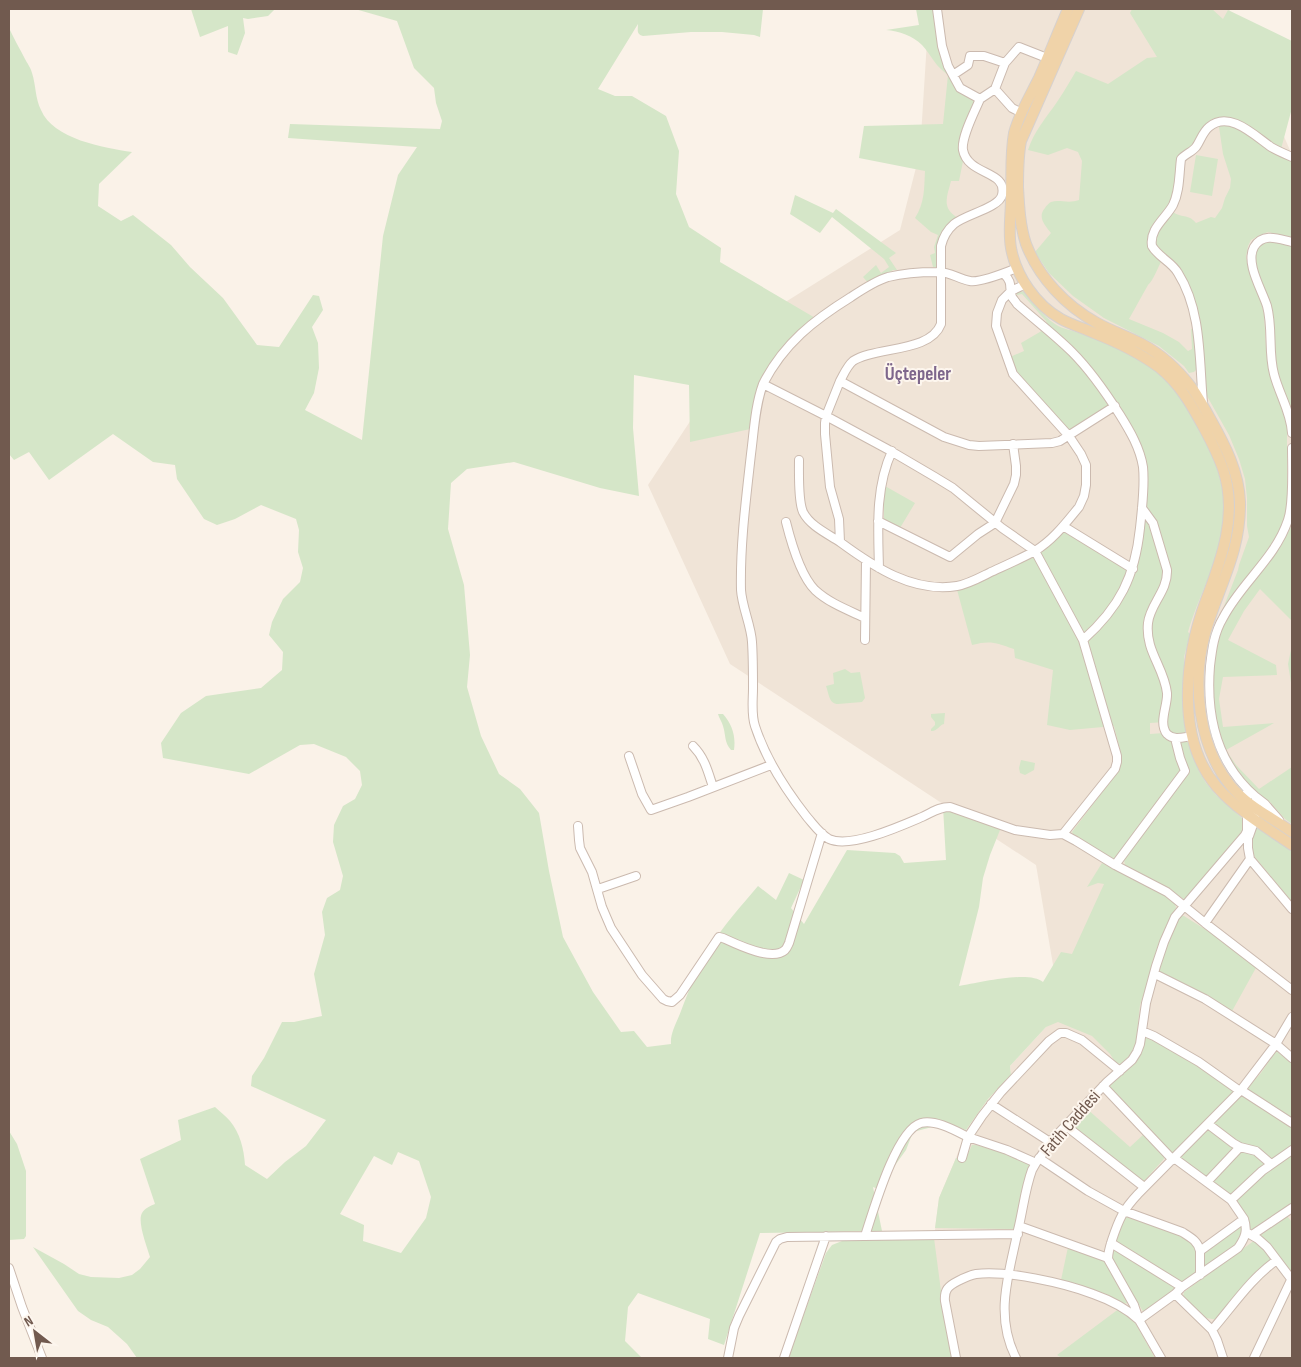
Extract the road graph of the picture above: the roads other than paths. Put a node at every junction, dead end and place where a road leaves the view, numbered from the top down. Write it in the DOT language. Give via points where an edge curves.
graph roads {
  1 [pos="937,9"];
  2 [pos="1068,9"];
  3 [pos="1079,9"];
  4 [pos="1047,58"];
  5 [pos="1006,63"];
  6 [pos="953,75"];
  7 [pos="995,90"];
  8 [pos="980,99"];
  9 [pos="1022,113"];
  10 [pos="1292,157"];
  11 [pos="1007,194"];
  12 [pos="1292,242"];
  13 [pos="1036,262"];
  14 [pos="941,271"];
  15 [pos="1018,271"];
  16 [pos="1042,273"];
  17 [pos="1004,274"];
  18 [pos="1026,284"];
  19 [pos="1011,291"];
  20 [pos="1200,369"];
  21 [pos="840,381"];
  22 [pos="1186,382"];
  23 [pos="763,384"];
  24 [pos="1115,406"];
  25 [pos="1203,406"];
  26 [pos="826,416"];
  27 [pos="1292,433"];
  28 [pos="1069,436"];
  29 [pos="1013,444"];
  30 [pos="1292,448"];
  31 [pos="892,451"];
  32 [pos="799,460"];
  33 [pos="1142,508"];
  34 [pos="878,521"];
  35 [pos="786,522"];
  36 [pos="995,523"];
  37 [pos="1064,526"];
  38 [pos="840,542"];
  39 [pos="1035,551"];
  40 [pos="866,560"];
  41 [pos="879,568"];
  42 [pos="1133,569"];
  43 [pos="865,618"];
  44 [pos="865,640"];
  45 [pos="1083,640"];
  46 [pos="1192,736"];
  47 [pos="1175,738"];
  48 [pos="693,746"];
  49 [pos="630,756"];
  50 [pos="771,765"];
  51 [pos="713,787"];
  52 [pos="1252,808"];
  53 [pos="578,826"];
  54 [pos="1290,830"];
  55 [pos="822,834"];
  56 [pos="1063,834"];
  57 [pos="1248,838"];
  58 [pos="1292,845"];
  59 [pos="1250,859"];
  60 [pos="1115,866"];
  61 [pos="636,876"];
  62 [pos="598,889"];
  63 [pos="1187,908"];
  64 [pos="1292,909"];
  65 [pos="1205,923"];
  66 [pos="1155,974"];
  67 [pos="1292,990"];
  68 [pos="1292,1017"];
  69 [pos="1142,1031"];
  70 [pos="1276,1044"];
  71 [pos="1292,1058"];
  72 [pos="1120,1071"];
  73 [pos="1103,1086"];
  74 [pos="1240,1090"];
  75 [pos="992,1104"];
  76 [pos="1292,1123"];
  77 [pos="1208,1124"];
  78 [pos="1066,1126"];
  79 [pos="968,1137"];
  80 [pos="1050,1142"];
  81 [pos="1240,1147"];
  82 [pos="1292,1150"];
  83 [pos="962,1158"];
  84 [pos="1173,1159"];
  85 [pos="1037,1161"];
  86 [pos="1271,1164"];
  87 [pos="1206,1182"];
  88 [pos="1144,1187"];
  89 [pos="1231,1200"];
  90 [pos="1292,1208"];
  91 [pos="1124,1211"];
  92 [pos="1244,1219"];
  93 [pos="1018,1230"];
  94 [pos="1249,1234"];
  95 [pos="826,1236"];
  96 [pos="865,1236"];
  97 [pos="1111,1243"];
  98 [pos="1200,1251"];
  99 [pos="1108,1258"];
  100 [pos="1277,1260"];
  101 [pos="9,1268"];
  102 [pos="1008,1274"];
  103 [pos="1200,1275"];
  104 [pos="1292,1279"];
  105 [pos="1182,1287"];
  106 [pos="1175,1294"];
  107 [pos="1140,1320"];
  108 [pos="1212,1330"];
  109 [pos="42,1358"];
  110 [pos="728,1358"];
  111 [pos="784,1358"];
  112 [pos="956,1358"];
  113 [pos="1016,1358"];
  114 [pos="1161,1358"];
  115 [pos="1223,1358"];
  116 [pos="1254,1358"];
  1 -- 6 [label="street" via="944,53"];
  2 -- 4 [label="main road"];
  3 -- 13 [label="main road" via="1021,141 1018,161 1021,221 1027,246"];
  4 -- 5 [label="street" via="1019,47"];
  4 -- 9 [label="main road"];
  5 -- 6 [label="street" via="984,56 970,56 968,65"];
  5 -- 7 [label="street"];
  6 -- 8 [label="street" via="960,88"];
  7 -- 8 [label="street"];
  7 -- 9 [label="street" via="1012,108"];
  8 -- 11 [label="street" via="963,150 974,168 999,180"];
  9 -- 11 [label="main road" via="1016,126"];
  10 -- 20 [label="street" via="1250,131 1224,120 1207,128 1195,148 1181,159 1175,200 1154,230 1151,243 1174,266 1187,292 1198,331"];
  11 -- 14 [label="street" via="996,204 968,216 949,229 941,246"];
  11 -- 15 [label="main road" via="1009,237"];
  12 -- 27 [label="street" via="1271,237 1263,239 1255,246 1252,261 1267,307 1272,367"];
  13 -- 15 [label="main road"];
  13 -- 16 [label="main road"];
  14 -- 17 [label="street" via="970,281"];
  14 -- 21 [label="street" via="939,330 918,343 853,361"];
  14 -- 23 [label="street" via="898,275 878,281 825,313 784,351"];
  15 -- 17 [label="street"];
  15 -- 18 [label="main road"];
  16 -- 18 [label="main road" via="1037,280"];
  16 -- 22 [label="main road" via="1053,289 1076,310 1148,347"];
  17 -- 19 [label="street" via="1009,278"];
  18 -- 19 [label="street"];
  18 -- 46 [label="main road" via="1055,315 1129,348 1168,375 1193,407 1223,469 1229,521 1221,559 1192,650 1189,695"];
  19 -- 24 [label="street" via="1017,304 1072,352"];
  19 -- 28 [label="street" via="999,306 996,326 1009,366"];
  20 -- 22 [label="street"];
  20 -- 25 [label="street"];
  21 -- 26 [label="street"];
  21 -- 29 [label="street" via="944,437 979,446"];
  22 -- 25 [label="main road"];
  23 -- 26 [label="street"];
  23 -- 50 [label="street" via="757,404 743,519 741,593 752,642 753,718"];
  24 -- 28 [label="street"];
  24 -- 33 [label="street" via="1140,456 1144,481"];
  25 -- 52 [label="main road" via="1230,458 1240,504 1234,553 1204,642 1199,681 1200,715 1216,764 1229,784"];
  26 -- 31 [label="street"];
  26 -- 38 [label="street" via="830,487 839,519"];
  28 -- 29 [label="street" via="1052,443"];
  28 -- 37 [label="street" via="1086,465 1086,485 1079,508"];
  29 -- 36 [label="street" via="1014,484"];
  30 -- 52 [label="street" via="1288,520 1268,558 1223,617 1211,652 1210,711 1214,733 1225,760 1247,789"];
  31 -- 34 [label="street" via="880,489"];
  31 -- 36 [label="street" via="953,488"];
  32 -- 38 [label="street" via="804,514"];
  33 -- 42 [label="street"];
  33 -- 47 [label="street" via="1152,523 1167,570 1165,584 1149,615 1148,625 1150,647 1168,696 1164,729"];
  34 -- 36 [label="street" via="950,557"];
  34 -- 41 [label="street"];
  35 -- 43 [label="street" via="798,561 813,588 828,600"];
  36 -- 39 [label="street"];
  37 -- 39 [label="street" via="1054,538"];
  37 -- 42 [label="street"];
  38 -- 40 [label="street"];
  39 -- 41 [label="street" via="956,586 911,583"];
  39 -- 45 [label="street"];
  40 -- 41 [label="street"];
  40 -- 43 [label="street"];
  42 -- 45 [label="street" via="1120,597"];
  43 -- 44 [label="street"];
  45 -- 56 [label="street" via="1117,762 1115,769"];
  46 -- 47 [label="street"];
  46 -- 52 [label="main road" via="1212,780 1227,797"];
  47 -- 60 [label="street" via="1185,771"];
  48 -- 51 [label="street" via="704,761"];
  49 -- 51 [label="street" via="642,794 651,810"];
  50 -- 51 [label="street"];
  50 -- 55 [label="street" via="798,806"];
  52 -- 54 [label="main road"];
  52 -- 57 [label="street"];
  52 -- 58 [label="main road"];
  52 -- 63 [label="street" via="1246,835"];
  53 -- 62 [label="street" via="580,848"];
  55 -- 56 [label="street" via="837,842 848,842 874,836 943,807 1015,830"];
  55 -- 62 [label="street" via="785,950 766,954 718,938 672,1002 663,999 624,950 602,907"];
  56 -- 60 [label="street"];
  57 -- 59 [label="street"];
  57 -- 63 [label="street"];
  59 -- 64 [label="street"];
  59 -- 65 [label="street"];
  60 -- 63 [label="street" via="1166,892"];
  61 -- 62 [label="street"];
  63 -- 65 [label="street"];
  63 -- 66 [label="street, Fatih Caddesi" via="1175,917"];
  65 -- 67 [label="street"];
  66 -- 69 [label="street, Fatih Caddesi"];
  66 -- 70 [label="street" via="1205,999"];
  68 -- 70 [label="street"];
  69 -- 72 [label="street, Fatih Caddesi" via="1137,1052"];
  69 -- 74 [label="street" via="1199,1062"];
  70 -- 71 [label="street"];
  70 -- 74 [label="street"];
  72 -- 73 [label="street, Fatih Caddesi"];
  72 -- 75 [label="street" via="1082,1040 1060,1033"];
  73 -- 78 [label="street, Fatih Caddesi"];
  73 -- 84 [label="street"];
  74 -- 76 [label="street"];
  74 -- 77 [label="street"];
  75 -- 79 [label="street"];
  75 -- 80 [label="street"];
  77 -- 81 [label="street"];
  77 -- 84 [label="street"];
  78 -- 80 [label="street, Fatih Caddesi"];
  78 -- 88 [label="street"];
  79 -- 83 [label="street"];
  79 -- 85 [label="street"];
  79 -- 96 [label="street" via="935,1123 920,1123 912,1128 904,1136 885,1177"];
  80 -- 85 [label="street, Fatih Caddesi"];
  81 -- 86 [label="street" via="1258,1153"];
  81 -- 87 [label="street"];
  82 -- 86 [label="street"];
  84 -- 87 [label="street"];
  84 -- 88 [label="street"];
  85 -- 91 [label="street"];
  85 -- 93 [label="street, Fatih Caddesi" via="1030,1177"];
  86 -- 89 [label="street"];
  87 -- 89 [label="street"];
  88 -- 91 [label="street"];
  89 -- 92 [label="street"];
  90 -- 94 [label="street"];
  91 -- 97 [label="street"];
  91 -- 98 [label="street" via="1182,1232 1196,1242"];
  92 -- 94 [label="street"];
  92 -- 98 [label="street"];
  93 -- 96 [label="street"];
  93 -- 99 [label="street"];
  93 -- 102 [label="street, Fatih Caddesi"];
  94 -- 100 [label="street" via="1268,1247"];
  94 -- 103 [label="street" via="1238,1248"];
  95 -- 96 [label="street"];
  95 -- 110 [label="street" via="787,1237 776,1242 734,1328"];
  95 -- 111 [label="street"];
  97 -- 99 [label="street"];
  97 -- 105 [label="street"];
  98 -- 103 [label="street"];
  99 -- 107 [label="street"];
  100 -- 104 [label="street"];
  100 -- 108 [label="street" via="1253,1282"];
  101 -- 109 [label="street"];
  102 -- 107 [label="street" via="1053,1282 1092,1294 1124,1308"];
  102 -- 112 [label="street" via="977,1274 953,1283 947,1289 945,1301"];
  102 -- 113 [label="street, Fatih Caddesi" via="1005,1322"];
  103 -- 105 [label="street"];
  104 -- 116 [label="street"];
  105 -- 106 [label="street"];
  106 -- 107 [label="street"];
  106 -- 108 [label="street"];
  107 -- 114 [label="street"];
  108 -- 115 [label="street"];
}
